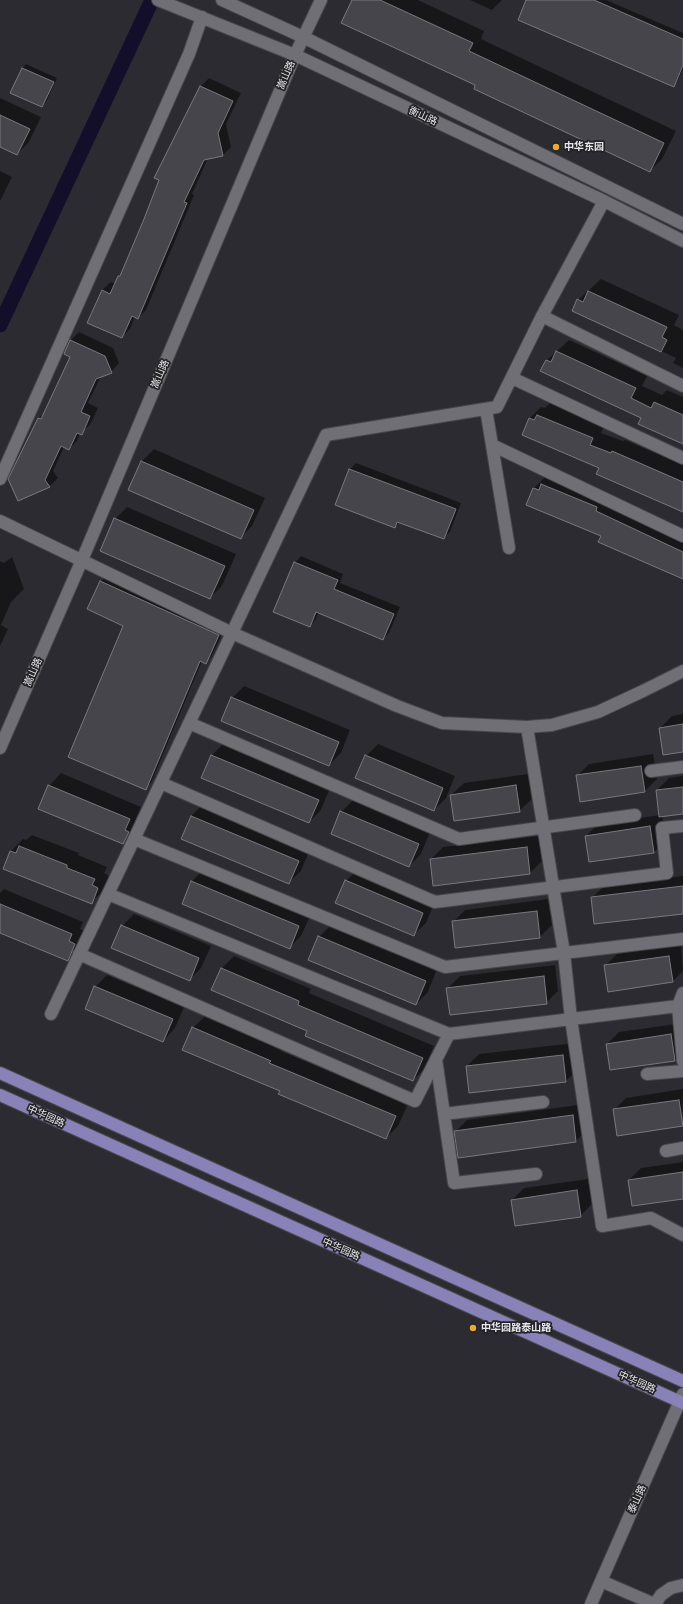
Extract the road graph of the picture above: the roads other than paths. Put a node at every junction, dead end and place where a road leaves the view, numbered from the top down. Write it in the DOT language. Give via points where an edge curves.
graph roads {
  1 [pos="158,0"];
  2 [pos="222,0"];
  3 [pos="321,0"];
  4 [pos="202,17"];
  5 [pos="303,37"];
  6 [pos="295,55"];
  7 [pos="604,201"];
  8 [pos="683,224"];
  9 [pos="683,241"];
  10 [pos="542,316"];
  11 [pos="512,378"];
  12 [pos="683,386"];
  13 [pos="486,409"];
  14 [pos="492,445"];
  15 [pos="683,458"];
  16 [pos="0,479"];
  17 [pos="0,521"];
  18 [pos="683,536"];
  19 [pos="509,548"];
  20 [pos="82,560"];
  21 [pos="232,633"];
  22 [pos="683,671"];
  23 [pos="189,723"];
  24 [pos="527,727"];
  25 [pos="0,748"];
  26 [pos="683,767"];
  27 [pos="651,771"];
  28 [pos="161,783"];
  29 [pos="635,815"];
  30 [pos="683,826"];
  31 [pos="543,828"];
  32 [pos="134,840"];
  33 [pos="552,887"];
  34 [pos="108,894"];
  35 [pos="683,939"];
  36 [pos="564,953"];
  37 [pos="79,954"];
  38 [pos="682,998"];
  39 [pos="51,1014"];
  40 [pos="571,1019"];
  41 [pos="449,1034"];
  42 [pos="436,1058"];
  43 [pos="683,1061"];
  44 [pos="683,1071"];
  45 [pos="0,1073"];
  46 [pos="648,1074"];
  47 [pos="0,1095"];
  48 [pos="543,1102"];
  49 [pos="444,1114"];
  50 [pos="683,1148"];
  51 [pos="666,1151"];
  52 [pos="536,1174"];
  53 [pos="683,1235"];
  54 [pos="683,1381"];
  55 [pos="682,1400"];
  56 [pos="601,1582"];
  57 [pos="683,1585"];
  58 [pos="591,1604"];
  59 [pos="655,1604"];
  1 -- 4 [label="street, 衡山路"];
  2 -- 5 [label="street, 衡山路"];
  3 -- 5 [label="street, 嵩山路"];
  4 -- 6 [label="street, 衡山路"];
  4 -- 16 [label="street" via="189,54"];
  5 -- 6 [label="street, 嵩山路"];
  5 -- 8 [label="street, 衡山路"];
  6 -- 7 [label="street, 衡山路"];
  6 -- 20 [label="street, 嵩山路"];
  7 -- 9 [label="street, 衡山路"];
  7 -- 10 [label="street"];
  10 -- 11 [label="street"];
  10 -- 12 [label="street"];
  11 -- 13 [label="street" via="497,407"];
  11 -- 15 [label="street"];
  13 -- 14 [label="street"];
  13 -- 21 [label="street" via="326,435"];
  14 -- 18 [label="street"];
  14 -- 19 [label="street"];
  17 -- 20 [label="street"];
  20 -- 21 [label="street"];
  20 -- 25 [label="street, 嵩山路"];
  21 -- 23 [label="street"];
  21 -- 24 [label="street" via="397,706 442,723"];
  22 -- 24 [label="street" via="598,712 552,725"];
  23 -- 28 [label="street"];
  23 -- 31 [label="street" via="458,840"];
  24 -- 31 [label="street"];
  26 -- 27 [label="street"];
  28 -- 32 [label="street"];
  28 -- 33 [label="street" via="435,902"];
  29 -- 31 [label="street"];
  30 -- 33 [label="street" via="662,828 667,873"];
  31 -- 33 [label="street"];
  32 -- 34 [label="street"];
  32 -- 36 [label="street" via="446,967"];
  33 -- 36 [label="street"];
  34 -- 37 [label="street"];
  34 -- 41 [label="street"];
  35 -- 36 [label="street"];
  36 -- 40 [label="street"];
  37 -- 39 [label="street"];
  37 -- 42 [label="street" via="415,1101"];
  38 -- 40 [label="street"];
  38 -- 43 [label="street"];
  40 -- 41 [label="street"];
  40 -- 53 [label="street" via="602,1226 651,1218"];
  41 -- 42 [label="street"];
  42 -- 49 [label="street"];
  44 -- 46 [label="street"];
  45 -- 54 [label="main road, 中华园路"];
  47 -- 55 [label="main road, 中华园路"];
  48 -- 49 [label="street"];
  49 -- 52 [label="street" via="454,1182"];
  50 -- 51 [label="street"];
  55 -- 56 [label="street, 泰山路"];
  56 -- 58 [label="street, 泰山路"];
  56 -- 59 [label="street"];
  57 -- 59 [label="street" via="666,1591"];
}
